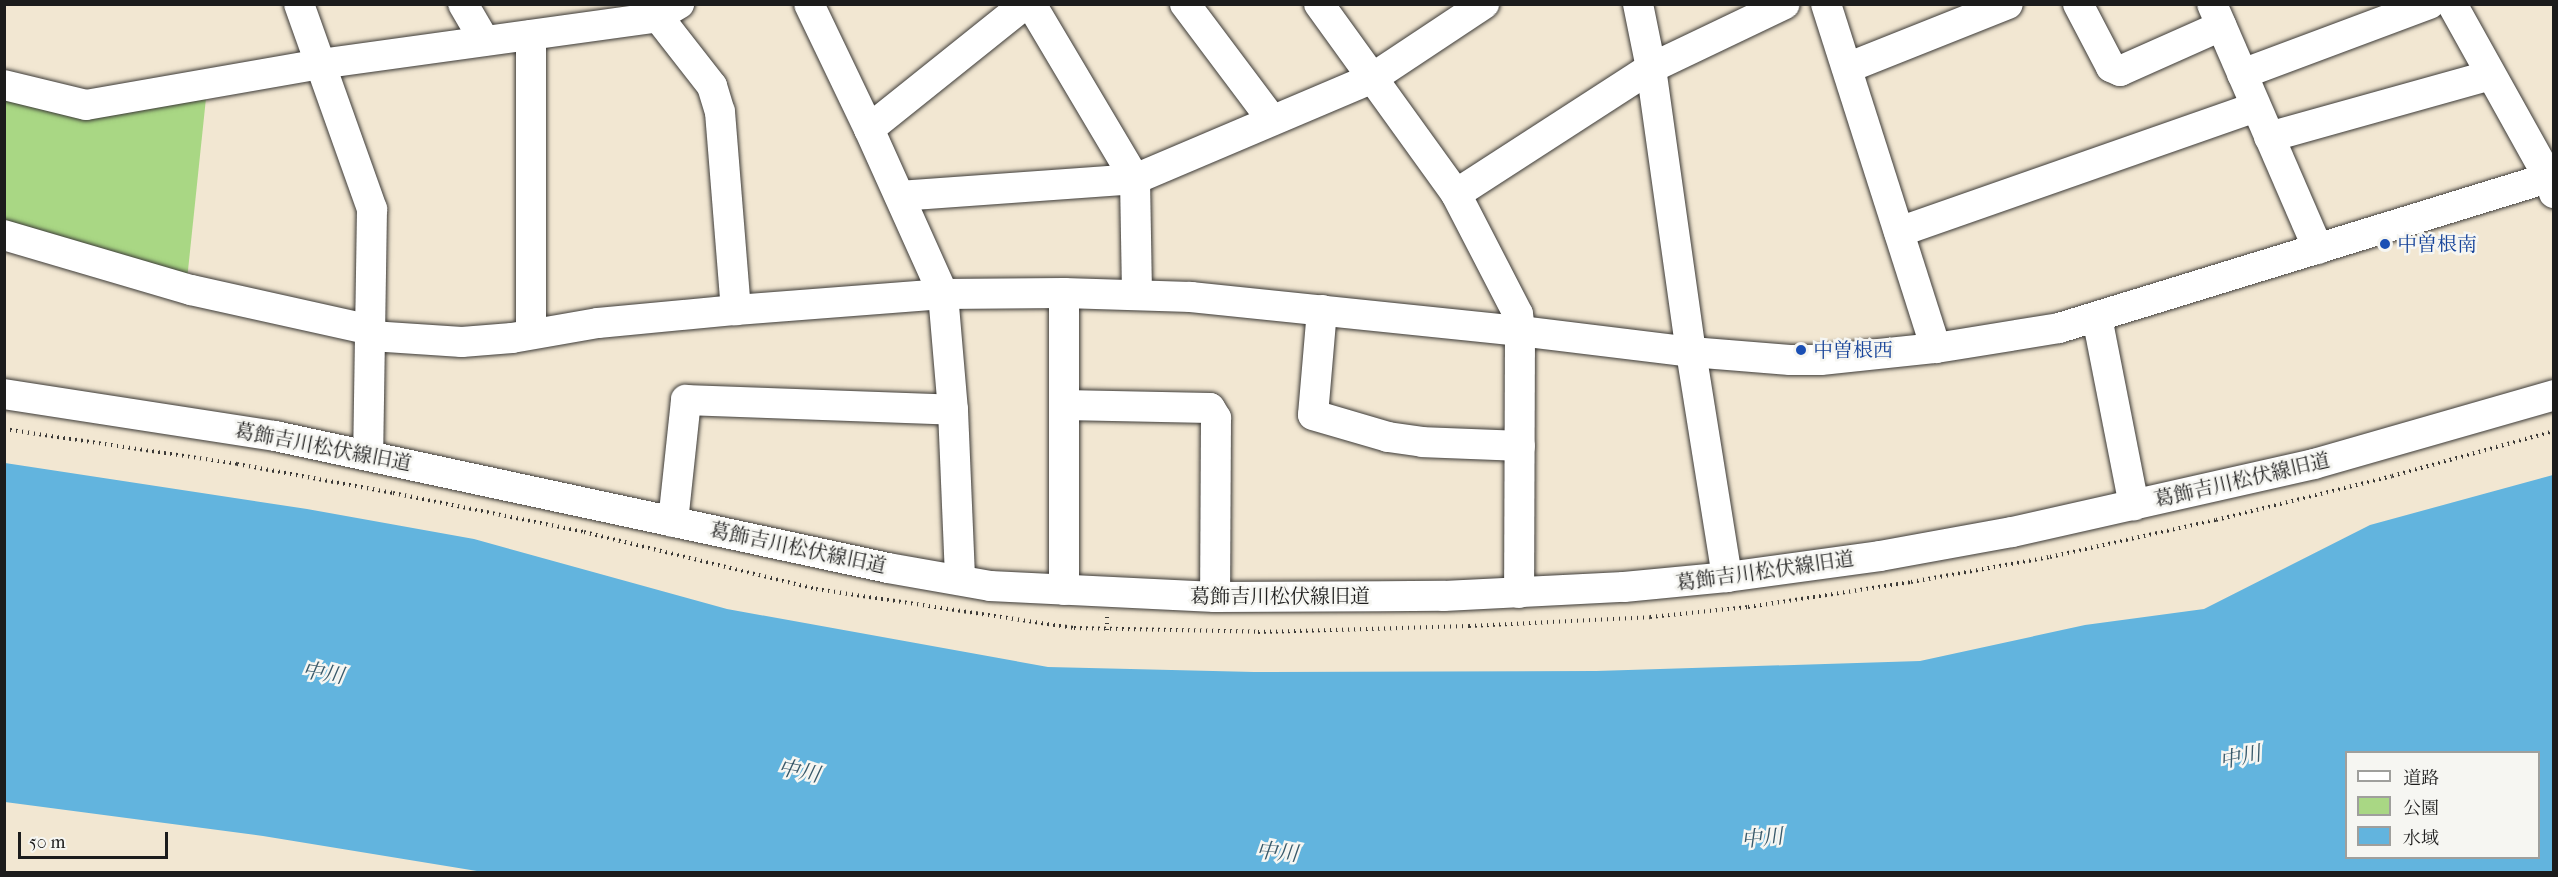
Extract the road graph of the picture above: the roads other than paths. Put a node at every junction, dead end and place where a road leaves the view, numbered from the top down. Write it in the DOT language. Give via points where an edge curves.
graph roads {
  1 [pos="299,4"];
  2 [pos="463,4"];
  3 [pos="809,4"];
  4 [pos="1025,4"];
  5 [pos="1031,4"];
  6 [pos="1185,4"];
  7 [pos="1319,4"];
  8 [pos="1484,4"];
  9 [pos="1638,4"];
  10 [pos="1785,4"];
  11 [pos="1826,4"];
  12 [pos="2008,4"];
  13 [pos="2078,4"];
  14 [pos="2429,4"];
  15 [pos="2452,5"];
  16 [pos="661,8"];
  17 [pos="2216,15"];
  18 [pos="531,35"];
  19 [pos="484,40"];
  20 [pos="320,64"];
  21 [pos="1651,68"];
  22 [pos="1847,68"];
  23 [pos="2242,74"];
  24 [pos="2491,75"];
  25 [pos="1371,79"];
  26 [pos="4,85"];
  27 [pos="2255,107"];
  28 [pos="1272,120"];
  29 [pos="869,129"];
  30 [pos="2269,138"];
  31 [pos="1135,179"];
  32 [pos="2552,182"];
  33 [pos="1456,194"];
  34 [pos="900,196"];
  35 [pos="1899,232"];
  36 [pos="4,235"];
  37 [pos="2318,249"];
  38 [pos="1064,292"];
  39 [pos="943,294"];
  40 [pos="1137,294"];
  41 [pos="736,310"];
  42 [pos="1322,310"];
  43 [pos="2097,317"];
  44 [pos="1520,331"];
  45 [pos="371,333"];
  46 [pos="531,334"];
  47 [pos="1936,348"];
  48 [pos="1691,352"];
  49 [pos="4,393"];
  50 [pos="2553,395"];
  51 [pos="1064,405"];
  52 [pos="953,410"];
  53 [pos="1520,446"];
  54 [pos="368,454"];
  55 [pos="2134,506"];
  56 [pos="673,522"];
  57 [pos="1727,577"];
  58 [pos="960,580"];
  59 [pos="1064,590"];
  60 [pos="1519,593"];
  61 [pos="1215,597"];
  1 -- 20 [label="street"];
  2 -- 19 [label="street"];
  3 -- 29 [label="street"];
  4 -- 29 [label="street"];
  5 -- 31 [label="street"];
  6 -- 28 [label="street"];
  7 -- 25 [label="street"];
  8 -- 25 [label="street"];
  9 -- 21 [label="street"];
  10 -- 21 [label="street"];
  11 -- 22 [label="street"];
  12 -- 22 [label="street"];
  13 -- 17 [label="street" via="2111,67 2120,71"];
  14 -- 23 [label="street"];
  15 -- 24 [label="street"];
  16 -- 18 [label="street"];
  16 -- 41 [label="street" via="712,86 717,103"];
  17 -- 23 [label="street"];
  18 -- 19 [label="street"];
  18 -- 46 [label="street"];
  19 -- 20 [label="street"];
  20 -- 26 [label="street" via="86,105"];
  20 -- 45 [label="street" via="372,209"];
  21 -- 33 [label="street"];
  21 -- 48 [label="street"];
  22 -- 35 [label="street"];
  23 -- 27 [label="street"];
  24 -- 30 [label="street"];
  24 -- 32 [label="street"];
  25 -- 28 [label="street"];
  25 -- 33 [label="street"];
  27 -- 30 [label="street"];
  27 -- 35 [label="street"];
  28 -- 31 [label="street"];
  29 -- 34 [label="street"];
  30 -- 37 [label="street"];
  31 -- 34 [label="street"];
  31 -- 40 [label="street"];
  32 -- 37 [label="street"];
  33 -- 44 [label="street" via="1518,314"];
  34 -- 39 [label="street"];
  35 -- 47 [label="street"];
  36 -- 45 [label="street" via="191,290"];
  37 -- 43 [label="street"];
  38 -- 39 [label="street"];
  38 -- 40 [label="street"];
  38 -- 51 [label="street"];
  39 -- 41 [label="street"];
  39 -- 52 [label="street"];
  40 -- 42 [label="street"];
  41 -- 46 [label="street" via="598,323"];
  42 -- 44 [label="street"];
  42 -- 53 [label="street" via="1313,415 1388,437"];
  43 -- 47 [label="street" via="2059,328"];
  43 -- 55 [label="street"];
  44 -- 48 [label="street"];
  44 -- 53 [label="street"];
  45 -- 46 [label="street" via="462,342"];
  45 -- 54 [label="street"];
  47 -- 48 [label="street" via="1821,360"];
  48 -- 57 [label="street"];
  49 -- 54 [label="street, 葛飾吉川松伏線旧道"];
  50 -- 55 [label="street, 葛飾吉川松伏線旧道" via="2314,464"];
  51 -- 59 [label="street"];
  51 -- 61 [label="street" via="1210,408 1216,418"];
  52 -- 56 [label="street" via="686,400"];
  52 -- 58 [label="street"];
  53 -- 60 [label="street"];
  54 -- 56 [label="street, 葛飾吉川松伏線旧道"];
  55 -- 57 [label="street, 葛飾吉川松伏線旧道" via="1880,556"];
  56 -- 58 [label="street, 葛飾吉川松伏線旧道"];
  57 -- 60 [label="street, 葛飾吉川松伏線旧道" via="1624,588"];
  58 -- 59 [label="street, 葛飾吉川松伏線旧道" via="990,586"];
  59 -- 61 [label="street, 葛飾吉川松伏線旧道"];
  60 -- 61 [label="street, 葛飾吉川松伏線旧道"];
}
